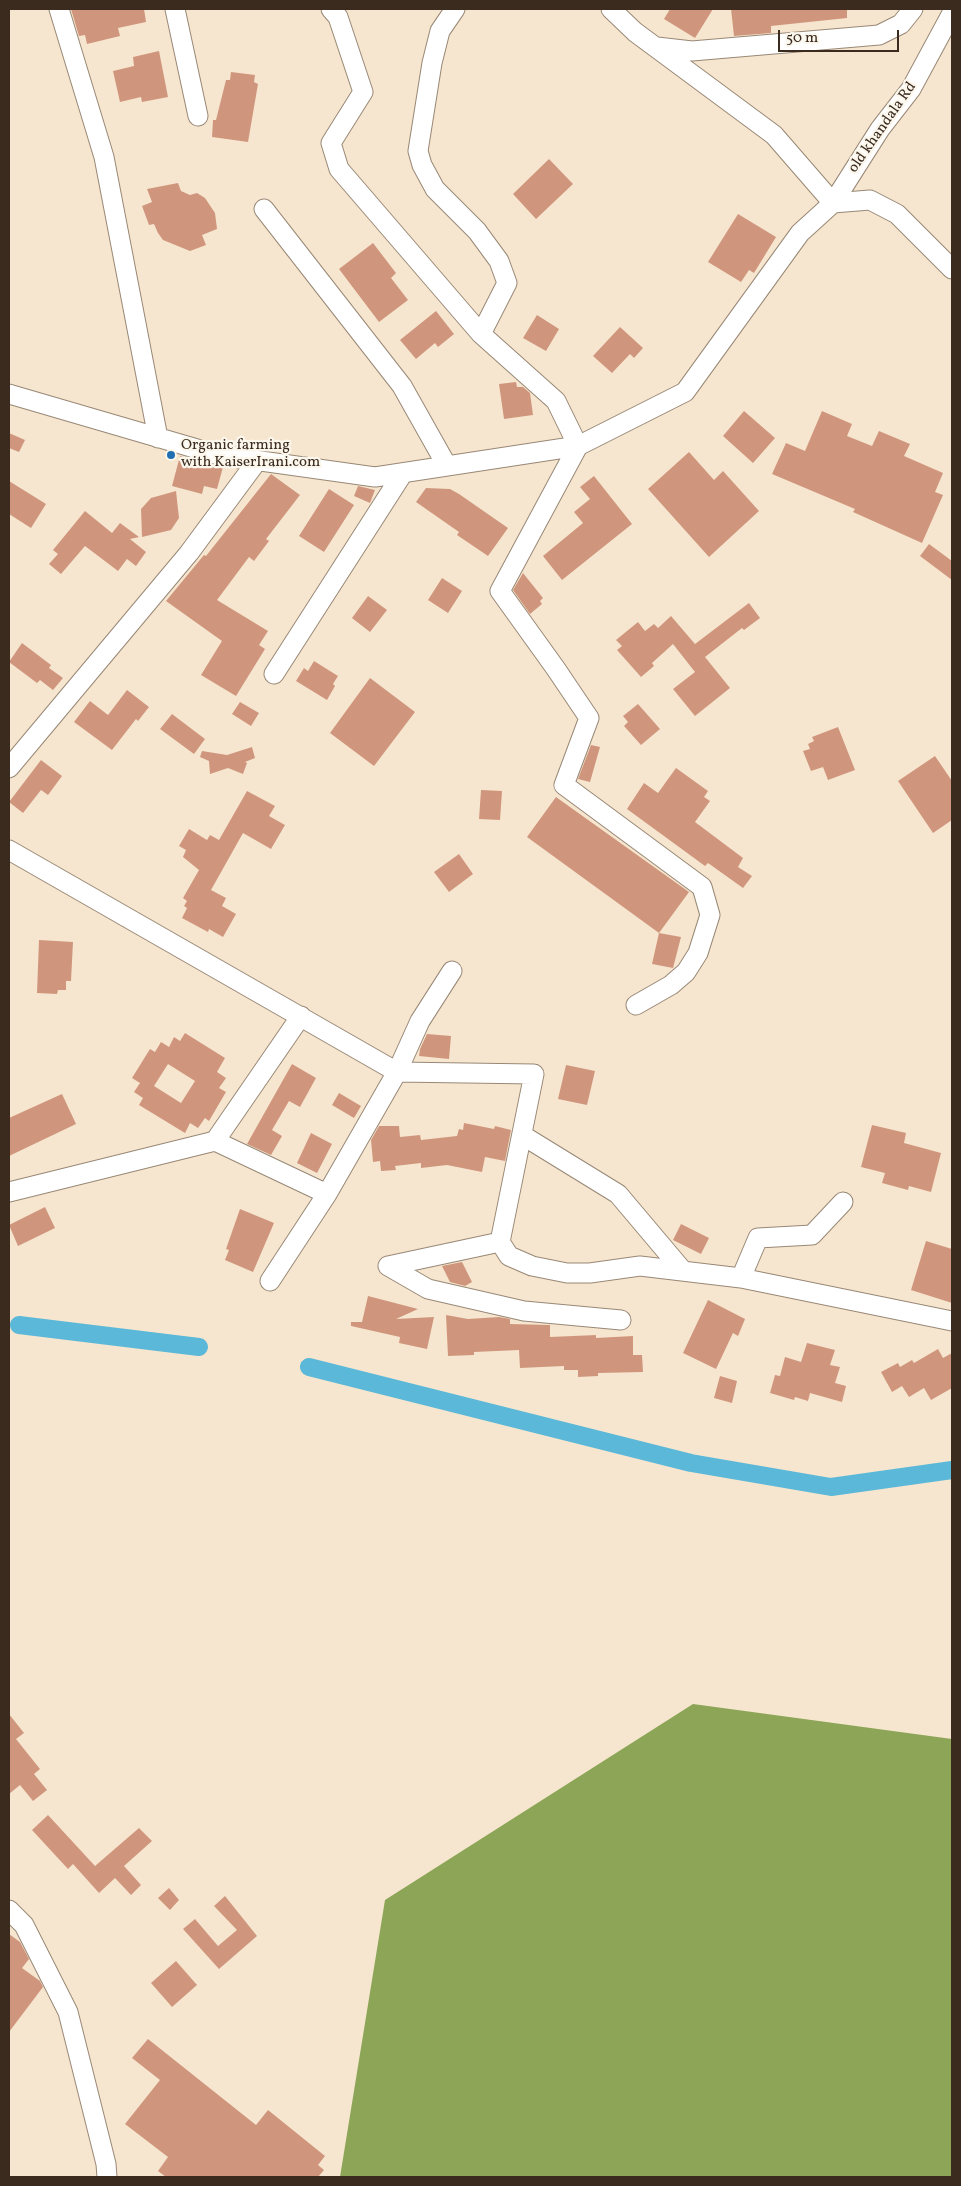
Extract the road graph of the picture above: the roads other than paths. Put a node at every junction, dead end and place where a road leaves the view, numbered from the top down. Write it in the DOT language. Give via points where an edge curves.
graph roads {
  1 [pos="59,9"];
  2 [pos="175,9"];
  3 [pos="331,9"];
  4 [pos="455,9"];
  5 [pos="611,9"];
  6 [pos="913,9"];
  7 [pos="952,14"];
  8 [pos="656,47"];
  9 [pos="198,116"];
  10 [pos="832,203"];
  11 [pos="264,209"];
  12 [pos="952,269"];
  13 [pos="481,334"];
  14 [pos="9,394"];
  15 [pos="158,438"];
  16 [pos="578,446"];
  17 [pos="257,461"];
  18 [pos="447,466"];
  19 [pos="402,473"];
  20 [pos="274,674"];
  21 [pos="9,768"];
  22 [pos="9,850"];
  23 [pos="452,971"];
  24 [pos="636,1006"];
  25 [pos="301,1016"];
  26 [pos="397,1072"];
  27 [pos="522,1135"];
  28 [pos="215,1141"];
  29 [pos="9,1192"];
  30 [pos="327,1194"];
  31 [pos="843,1202"];
  32 [pos="500,1242"];
  33 [pos="683,1271"];
  34 [pos="742,1278"];
  35 [pos="270,1281"];
  36 [pos="621,1320"];
  37 [pos="952,1321"];
  38 [pos="9,1910"];
  39 [pos="107,2177"];
  1 -- 15 [label="street" via="104,157"];
  2 -- 9 [label="street"];
  3 -- 13 [label="street" via="338,17 363,92 331,143 339,169"];
  4 -- 13 [label="street" via="440,31 418,151 435,189 477,231 499,261 507,283"];
  5 -- 8 [label="street"];
  6 -- 8 [label="street" via="901,24 879,35 692,51"];
  7 -- 10 [label="street, old khandala Rd" via="911,89"];
  8 -- 10 [label="street" via="774,135"];
  10 -- 12 [label="street" via="870,200 897,214"];
  10 -- 16 [label="street, old khandala Rd" via="800,233 685,392"];
  11 -- 18 [label="street" via="402,386"];
  13 -- 16 [label="street" via="556,401"];
  14 -- 15 [label="street, old khandala Rd"];
  15 -- 17 [label="street, old khandala Rd" via="218,455"];
  16 -- 18 [label="street, old khandala Rd"];
  16 -- 24 [label="street" via="500,591 589,718 564,785 702,886 710,915 698,953 686,972 671,986"];
  17 -- 19 [label="street, old khandala Rd" via="375,477"];
  17 -- 21 [label="street" via="188,553"];
  18 -- 19 [label="street, old khandala Rd"];
  19 -- 20 [label="street"];
  22 -- 25 [label="street"];
  23 -- 26 [label="street" via="420,1021"];
  25 -- 26 [label="street"];
  25 -- 28 [label="street"];
  26 -- 27 [label="street" via="534,1074"];
  26 -- 30 [label="street"];
  27 -- 32 [label="street"];
  27 -- 33 [label="street" via="618,1194"];
  28 -- 29 [label="street"];
  28 -- 30 [label="street"];
  30 -- 35 [label="street"];
  31 -- 34 [label="street" via="812,1235 758,1238"];
  32 -- 33 [label="street" via="509,1256 532,1266 567,1273 640,1266"];
  32 -- 36 [label="street" via="388,1266 438,1292 524,1311"];
  33 -- 34 [label="street"];
  34 -- 37 [label="street"];
  38 -- 39 [label="street" via="24,1925 68,2012"];
}
